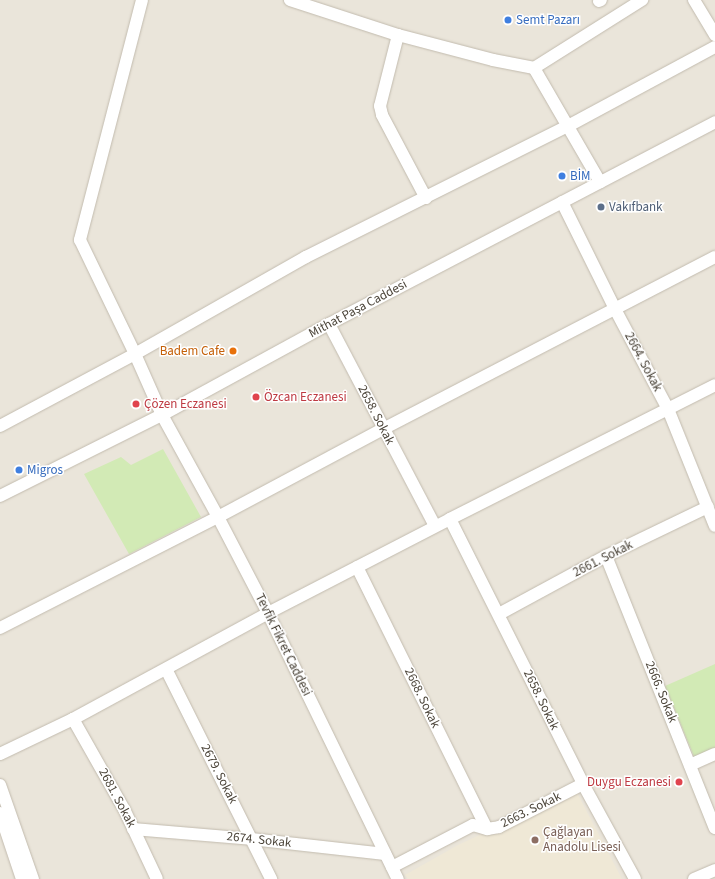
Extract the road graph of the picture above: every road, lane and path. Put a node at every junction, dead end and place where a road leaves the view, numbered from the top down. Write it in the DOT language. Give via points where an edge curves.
graph roads {
  1 [pos="142,0"];
  2 [pos="290,0"];
  3 [pos="642,0"];
  4 [pos="694,0"];
  5 [pos="628,4"];
  6 [pos="398,35"];
  7 [pos="715,35"];
  8 [pos="715,47"];
  9 [pos="534,68"];
  10 [pos="715,122"];
  11 [pos="568,126"];
  12 [pos="600,182"];
  13 [pos="426,198"];
  14 [pos="562,202"];
  15 [pos="715,258"];
  16 [pos="615,309"];
  17 [pos="329,324"];
  18 [pos="135,354"];
  19 [pos="715,385"];
  20 [pos="668,409"];
  21 [pos="162,415"];
  22 [pos="0,426"];
  23 [pos="383,429"];
  24 [pos="0,496"];
  25 [pos="708,508"];
  26 [pos="218,517"];
  27 [pos="450,519"];
  28 [pos="435,526"];
  29 [pos="715,526"];
  30 [pos="606,556"];
  31 [pos="357,567"];
  32 [pos="268,613"];
  33 [pos="499,614"];
  34 [pos="0,628"];
  35 [pos="166,669"];
  36 [pos="73,719"];
  37 [pos="0,754"];
  38 [pos="715,754"];
  39 [pos="690,765"];
  40 [pos="583,784"];
  41 [pos="0,785"];
  42 [pos="0,814"];
  43 [pos="715,828"];
  44 [pos="133,829"];
  45 [pos="487,829"];
  46 [pos="251,839"];
  47 [pos="385,854"];
  48 [pos="392,867"];
  49 [pos="715,870"];
  50 [pos="22,879"];
  51 [pos="32,879"];
  52 [pos="157,879"];
  53 [pos="271,879"];
  54 [pos="398,879"];
  55 [pos="635,879"];
  56 [pos="694,879"];
  1 -- 18 [label="street, Tevfik Fikret Caddesi" via="80,240"];
  2 -- 6 [label="street"];
  3 -- 5 [label="street"];
  4 -- 7 [label="street"];
  5 -- 9 [label="street"];
  6 -- 9 [label="street"];
  6 -- 13 [label="street" via="380,106 382,115"];
  8 -- 11 [label="street"];
  9 -- 11 [label="street"];
  10 -- 12 [label="street, Mithat Paşa Caddesi"];
  11 -- 12 [label="street"];
  11 -- 13 [label="street"];
  12 -- 14 [label="street, Mithat Paşa Caddesi"];
  13 -- 18 [label="street" via="306,257"];
  14 -- 16 [label="street, 2664. Sokak"];
  14 -- 17 [label="street, Mithat Paşa Caddesi"];
  15 -- 16 [label="street"];
  16 -- 20 [label="street, 2664. Sokak"];
  16 -- 23 [label="street"];
  17 -- 21 [label="street, Mithat Paşa Caddesi"];
  17 -- 23 [label="street, 2658. Sokak"];
  18 -- 21 [label="street, Tevfik Fikret Caddesi"];
  18 -- 22 [label="street"];
  19 -- 20 [label="street"];
  20 -- 25 [label="street, 2664. Sokak"];
  20 -- 27 [label="street"];
  21 -- 24 [label="street, Mithat Paşa Caddesi"];
  21 -- 26 [label="street, Tevfik Fikret Caddesi"];
  23 -- 26 [label="street"];
  23 -- 28 [label="street, 2658. Sokak"];
  25 -- 29 [label="street, 2664. Sokak"];
  25 -- 30 [label="street, 2661. Sokak"];
  26 -- 32 [label="street, Tevfik Fikret Caddesi"];
  26 -- 34 [label="street"];
  27 -- 28 [label="street"];
  27 -- 33 [label="street, 2658. Sokak"];
  28 -- 31 [label="street"];
  30 -- 33 [label="street, 2661. Sokak"];
  30 -- 39 [label="street, 2666. Sokak"];
  31 -- 32 [label="street"];
  31 -- 45 [label="street, 2668. Sokak"];
  32 -- 35 [label="street"];
  32 -- 47 [label="street, Tevfik Fikret Caddesi"];
  33 -- 40 [label="street, 2658. Sokak"];
  35 -- 36 [label="street"];
  35 -- 46 [label="street, 2679. Sokak"];
  36 -- 37 [label="street"];
  36 -- 44 [label="street, 2681. Sokak"];
  38 -- 39 [label="street"];
  39 -- 43 [label="street, 2666. Sokak"];
  40 -- 45 [label="street, 2663. Sokak" via="499,827"];
  40 -- 55 [label="street, 2658. Sokak"];
  41 -- 51 [label="street"];
  42 -- 50 [label="street"];
  44 -- 46 [label="street, 2674. Sokak"];
  44 -- 52 [label="street, 2681. Sokak"];
  45 -- 48 [label="street, 2663. Sokak" via="473,825"];
  46 -- 47 [label="street, 2674. Sokak"];
  46 -- 53 [label="street, 2679. Sokak"];
  47 -- 48 [label="street, Tevfik Fikret Caddesi"];
  48 -- 54 [label="street, Tevfik Fikret Caddesi"];
  49 -- 56 [label="street"];
}
